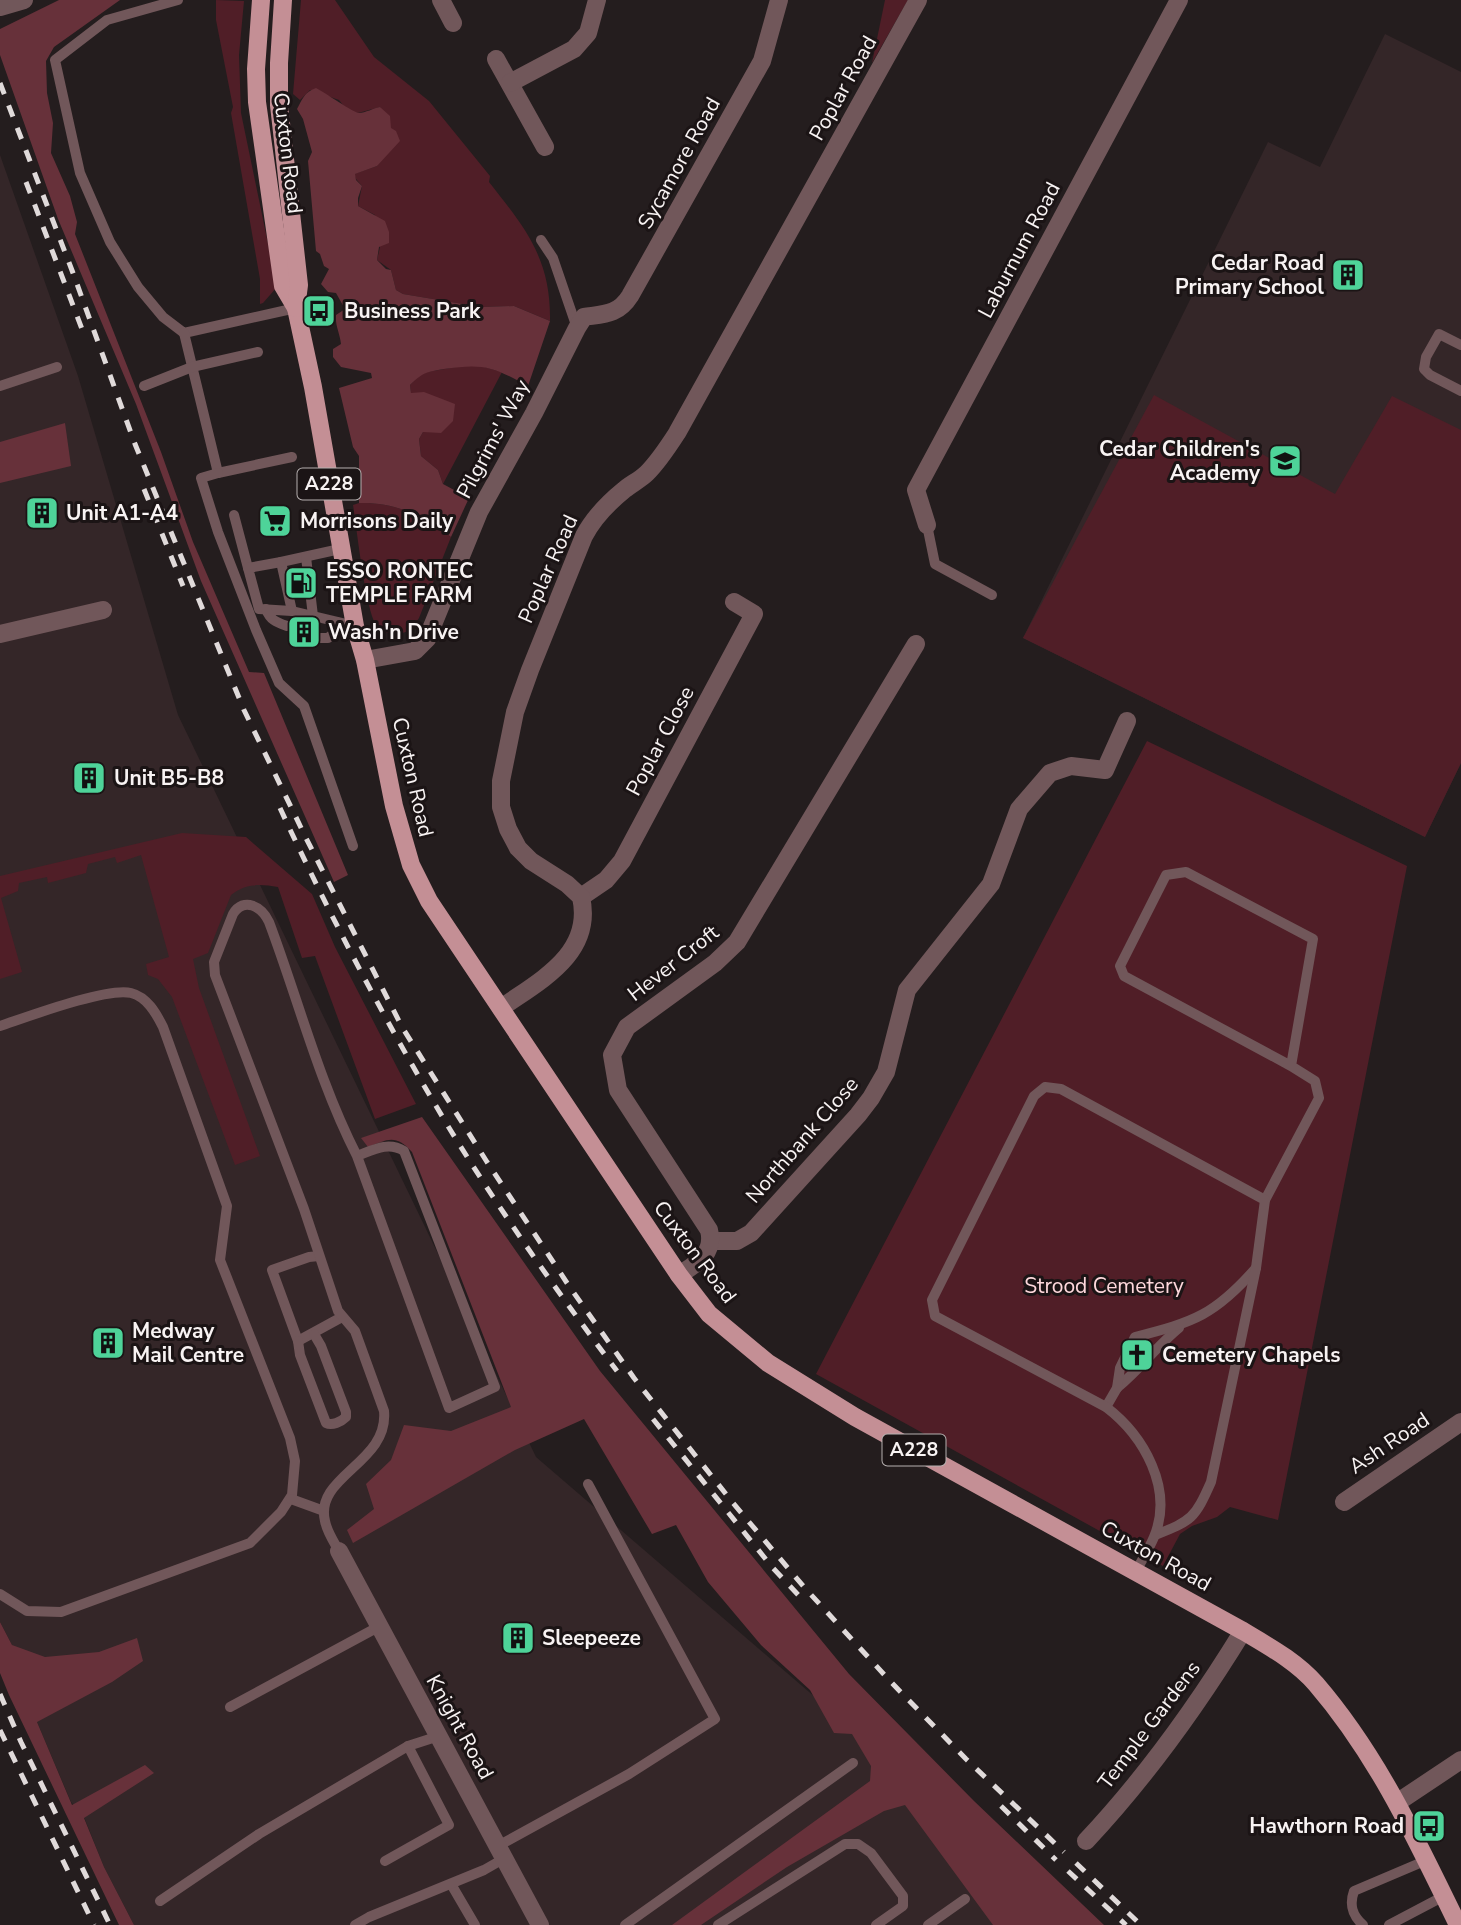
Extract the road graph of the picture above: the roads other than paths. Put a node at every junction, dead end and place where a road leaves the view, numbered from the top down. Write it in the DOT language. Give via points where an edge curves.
graph roads {
  1 [pos="24,0"];
  2 [pos="178,0"];
  3 [pos="261,0"];
  4 [pos="283,0"];
  5 [pos="441,0"];
  6 [pos="597,0"];
  7 [pos="779,0"];
  8 [pos="918,0"];
  9 [pos="1179,0"];
  10 [pos="0,7"];
  11 [pos="453,23"];
  12 [pos="496,59"];
  13 [pos="510,83"];
  14 [pos="545,147"];
  15 [pos="541,240"];
  16 [pos="296,308"];
  17 [pos="581,323"];
  18 [pos="184,333"];
  19 [pos="1461,345"];
  20 [pos="258,352"];
  21 [pos="57,367"];
  22 [pos="192,367"];
  23 [pos="0,386"];
  24 [pos="144,386"];
  25 [pos="1461,391"];
  26 [pos="292,457"];
  27 [pos="218,473"];
  28 [pos="234,515"];
  29 [pos="927,525"];
  30 [pos="340,549"];
  31 [pos="306,557"];
  32 [pos="281,562"];
  33 [pos="248,568"];
  34 [pos="992,595"];
  35 [pos="734,602"];
  36 [pos="266,609"];
  37 [pos="103,610"];
  38 [pos="292,611"];
  39 [pos="313,616"];
  40 [pos="346,624"];
  41 [pos="287,626"];
  42 [pos="0,634"];
  43 [pos="321,638"];
  44 [pos="916,644"];
  45 [pos="365,660"];
  46 [pos="1127,721"];
  47 [pos="353,846"];
  48 [pos="581,897"];
  49 [pos="501,1008"];
  50 [pos="0,1026"];
  51 [pos="1291,1066"];
  52 [pos="357,1157"];
  53 [pos="1265,1200"];
  54 [pos="712,1241"];
  55 [pos="319,1256"];
  56 [pos="1256,1268"];
  57 [pos="679,1275"];
  58 [pos="342,1317"];
  59 [pos="1182,1325"];
  60 [pos="314,1334"];
  61 [pos="298,1341"];
  62 [pos="1117,1388"];
  63 [pos="1106,1407"];
  64 [pos="1461,1422"];
  65 [pos="588,1484"];
  66 [pos="291,1499"];
  67 [pos="1343,1502"];
  68 [pos="324,1511"];
  69 [pos="1155,1535"];
  70 [pos="339,1551"];
  71 [pos="1136,1571"];
  72 [pos="0,1594"];
  73 [pos="380,1626"];
  74 [pos="1243,1630"];
  75 [pos="230,1707"];
  76 [pos="439,1736"];
  77 [pos="408,1746"];
  78 [pos="1461,1760"];
  79 [pos="853,1763"];
  80 [pos="1398,1802"];
  81 [pos="1086,1841"];
  82 [pos="502,1852"];
  83 [pos="1427,1860"];
  84 [pos="384,1861"];
  85 [pos="450,1884"];
  86 [pos="1444,1896"];
  87 [pos="965,1899"];
  88 [pos="160,1901"];
  89 [pos="355,1925"];
  90 [pos="475,1925"];
  91 [pos="540,1925"];
  92 [pos="625,1925"];
  93 [pos="718,1925"];
  94 [pos="876,1925"];
  95 [pos="928,1925"];
  96 [pos="1363,1925"];
  97 [pos="1389,1925"];
  98 [pos="1458,1925"];
  1 -- 10 [label="street"];
  2 -- 18 [label="lane" via="107,20 55,60 80,173 110,242 138,287 163,317"];
  3 -- 16 [label="main road, Cuxton Road / A228" via="258,123 283,286"];
  4 -- 16 [label="main road, Cuxton Road / A228" via="279,105 299,285"];
  5 -- 11 [label="street"];
  6 -- 13 [label="street" via="588,33 574,49"];
  7 -- 17 [label="street, Sycamore Road" via="762,61 630,296 621,308"];
  8 -- 48 [label="street, Poplar Road" via="677,433 645,475 592,521 530,670 505,755 501,807 518,848"];
  9 -- 29 [label="street, Laburnum Road" via="916,490"];
  12 -- 13 [label="street"];
  13 -- 14 [label="street"];
  15 -- 17 [label="lane"];
  16 -- 18 [label="lane"];
  16 -- 30 [label="main road, Cuxton Road / A228"];
  17 -- 45 [label="street, Pilgrims' Way" via="479,512 427,639 415,651"];
  18 -- 22 [label="lane"];
  19 -- 25 [label="lane" via="1439,334 1424,369"];
  20 -- 22 [label="lane"];
  21 -- 23 [label="lane"];
  22 -- 24 [label="lane"];
  22 -- 27 [label="lane"];
  26 -- 27 [label="lane"];
  27 -- 47 [label="lane" via="201,478 218,532 279,683 304,706"];
  28 -- 33 [label="lane"];
  29 -- 34 [label="lane" via="935,564"];
  30 -- 31 [label="lane"];
  30 -- 40 [label="main road, Cuxton Road / A228"];
  31 -- 32 [label="lane"];
  31 -- 39 [label="lane"];
  32 -- 33 [label="lane"];
  32 -- 38 [label="lane"];
  33 -- 36 [label="lane" via="260,608"];
  35 -- 48 [label="street, Poplar Close" via="754,614 622,861 606,880"];
  36 -- 38 [label="lane"];
  36 -- 41 [label="lane" via="274,622"];
  37 -- 42 [label="street"];
  38 -- 39 [label="lane"];
  39 -- 40 [label="lane"];
  40 -- 43 [label="lane"];
  40 -- 45 [label="main road, Cuxton Road / A228"];
  44 -- 54 [label="street, Hever Croft" via="737,942 627,1027 612,1055 618,1090"];
  45 -- 49 [label="main road, Cuxton Road / A228" via="394,806 411,865 429,901"];
  46 -- 54 [label="street, Northbank Close" via="1105,770 1071,766 1050,774 1019,809 991,884 907,990 886,1072 858,1115 751,1233 737,1241"];
  48 -- 49 [label="street" via="581,925 568,957"];
  49 -- 57 [label="main road, Cuxton Road / A228"];
  50 -- 66 [label="lane" via="111,992 132,993 153,1007 226,1206 220,1260 293,1447 296,1476"];
  51 -- 51 [label="lane" via="1124,976 1120,966 1166,875 1186,872 1313,939"];
  51 -- 53 [label="lane" via="1315,1081 1319,1098"];
  52 -- 52 [label="lane" via="449,1408 495,1387 404,1151 381,1147"];
  52 -- 55 [label="lane" via="270,922 257,906 238,908 214,962 215,972"];
  53 -- 56 [label="lane"];
  53 -- 63 [label="lane" via="1061,1089 1045,1087 1034,1096 932,1300 935,1315"];
  54 -- 57 [label="street" via="701,1259"];
  55 -- 58 [label="lane"];
  55 -- 61 [label="lane" via="272,1270"];
  56 -- 59 [label="lane" via="1213,1310"];
  56 -- 69 [label="lane" via="1210,1482 1200,1507 1184,1524"];
  57 -- 71 [label="main road, Cuxton Road / A228" via="709,1314 768,1363 855,1417"];
  58 -- 60 [label="lane"];
  58 -- 68 [label="lane" via="355,1331 383,1406 384,1424 376,1446 333,1488"];
  59 -- 62 [label="lane"];
  59 -- 62 [label="lane" via="1135,1337 1120,1367"];
  60 -- 61 [label="lane"];
  60 -- 61 [label="lane" via="346,1412 342,1420 326,1423"];
  62 -- 63 [label="lane"];
  63 -- 69 [label="lane" via="1144,1446 1156,1475 1159,1506"];
  64 -- 67 [label="street, Ash Road"];
  65 -- 82 [label="lane" via="715,1719"];
  66 -- 68 [label="lane"];
  66 -- 72 [label="lane" via="250,1543 61,1612 27,1611"];
  68 -- 70 [label="lane"];
  69 -- 71 [label="lane"];
  70 -- 73 [label="street, Knight Road"];
  71 -- 74 [label="main road, Cuxton Road / A228"];
  73 -- 75 [label="lane"];
  73 -- 76 [label="street, Knight Road"];
  74 -- 80 [label="main road, Cuxton Road / A228" via="1315,1683"];
  74 -- 81 [label="street, Temple Gardens" via="1154,1763"];
  76 -- 77 [label="lane"];
  76 -- 82 [label="street, Knight Road"];
  77 -- 84 [label="lane" via="449,1825"];
  77 -- 88 [label="lane" via="259,1834"];
  78 -- 80 [label="street"];
  79 -- 92 [label="lane"];
  80 -- 83 [label="main road, Cuxton Road / A228"];
  82 -- 85 [label="lane"];
  82 -- 91 [label="street, Knight Road"];
  83 -- 86 [label="main road, Cuxton Road / A228"];
  83 -- 96 [label="lane" via="1354,1891 1350,1900 1354,1917"];
  85 -- 89 [label="lane"];
  85 -- 90 [label="lane"];
  86 -- 97 [label="lane"];
  86 -- 98 [label="main road, Cuxton Road / A228"];
  87 -- 95 [label="lane"];
  93 -- 94 [label="lane" via="845,1844 858,1844 871,1853 903,1896 903,1906"];
}
